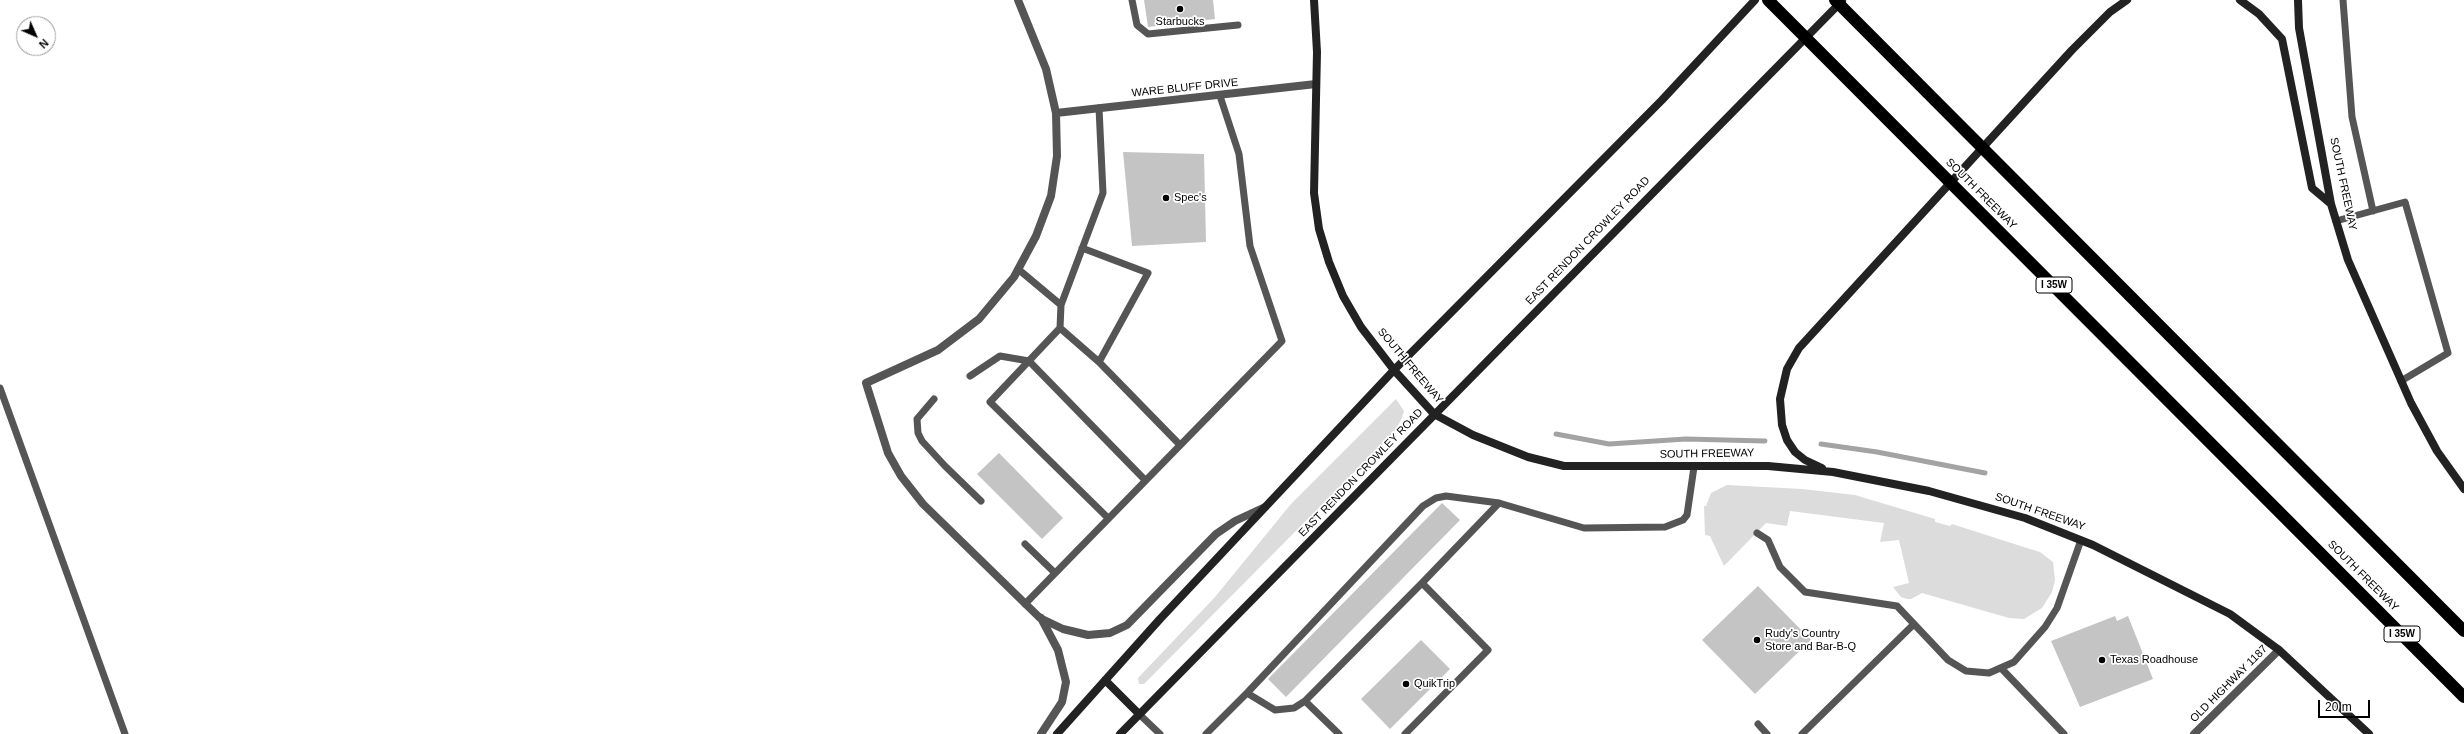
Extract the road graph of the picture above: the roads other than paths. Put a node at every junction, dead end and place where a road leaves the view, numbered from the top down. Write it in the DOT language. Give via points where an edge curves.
graph roads {
  1 [pos="1018,0"];
  2 [pos="1132,0"];
  3 [pos="1314,0"];
  4 [pos="1755,0"];
  5 [pos="1768,0"];
  6 [pos="1835,0"];
  7 [pos="1842,0"];
  8 [pos="2127,0"];
  9 [pos="2240,0"];
  10 [pos="2298,0"];
  11 [pos="2343,0"];
  12 [pos="1238,25"];
  13 [pos="1316,84"];
  14 [pos="1220,96"];
  15 [pos="1100,108"];
  16 [pos="1056,113"];
  17 [pos="2332,204"];
  18 [pos="2373,211"];
  19 [pos="2336,221"];
  20 [pos="1082,248"];
  21 [pos="1018,269"];
  22 [pos="1061,305"];
  23 [pos="1060,328"];
  24 [pos="1029,361"];
  25 [pos="1099,362"];
  26 [pos="1394,370"];
  27 [pos="970,376"];
  28 [pos="2401,381"];
  29 [pos="0,388"];
  30 [pos="934,398"];
  31 [pos="1434,414"];
  32 [pos="1180,445"];
  33 [pos="1694,467"];
  34 [pos="1833,472"];
  35 [pos="1145,480"];
  36 [pos="2464,489"];
  37 [pos="981,501"];
  38 [pos="1499,503"];
  39 [pos="1265,507"];
  40 [pos="1108,518"];
  41 [pos="1757,532"];
  42 [pos="2081,540"];
  43 [pos="1025,544"];
  44 [pos="1055,573"];
  45 [pos="1422,583"];
  46 [pos="1025,604"];
  47 [pos="1040,618"];
  48 [pos="1914,624"];
  49 [pos="2464,631"];
  50 [pos="2279,650"];
  51 [pos="2001,668"];
  52 [pos="1105,680"];
  53 [pos="1247,693"];
  54 [pos="2464,697"];
  55 [pos="1305,701"];
  56 [pos="1139,714"];
  57 [pos="1758,724"];
  58 [pos="125,734"];
  59 [pos="1041,734"];
  60 [pos="1057,734"];
  61 [pos="1120,734"];
  62 [pos="1160,734"];
  63 [pos="1206,734"];
  64 [pos="1339,734"];
  65 [pos="1404,734"];
  66 [pos="1767,734"];
  67 [pos="1802,734"];
  68 [pos="2064,734"];
  69 [pos="2194,734"];
  70 [pos="2369,734"];
  1 -- 16 [label="street" via="1046,69"];
  2 -- 12 [label="lane" via="1137,24 1148,34"];
  3 -- 13 [label="main road, SOUTH FREEWAY"];
  4 -- 26 [label="main road" via="1662,100"];
  5 -- 54 [label="highway, SOUTH FREEWAY / I 35W"];
  6 -- 49 [label="highway"];
  7 -- 31 [label="main road, EAST RENDON CROWLEY ROAD"];
  8 -- 34 [label="main road" via="2110,12 2072,50 1799,348 1787,369 1780,399 1782,425 1787,440 1795,452 1815,466"];
  9 -- 17 [label="main road" via="2259,14 2282,39 2312,188"];
  10 -- 17 [label="main road, SOUTH FREEWAY" via="2299,28"];
  11 -- 18 [label="lane" via="2352,117"];
  13 -- 14 [label="street, WARE BLUFF DRIVE"];
  13 -- 26 [label="main road, SOUTH FREEWAY" via="1314,179 1319,229 1343,296 1360,327"];
  14 -- 15 [label="street, WARE BLUFF DRIVE"];
  14 -- 32 [label="lane" via="1239,154 1250,246 1282,341"];
  15 -- 16 [label="street, WARE BLUFF DRIVE"];
  15 -- 20 [label="lane" via="1103,193"];
  16 -- 21 [label="street" via="1057,156 1051,196 1036,236"];
  17 -- 19 [label="main road, SOUTH FREEWAY"];
  18 -- 19 [label="lane"];
  18 -- 28 [label="lane" via="2405,202 2448,353"];
  19 -- 28 [label="main road, SOUTH FREEWAY" via="2348,260"];
  20 -- 22 [label="lane"];
  20 -- 25 [label="lane" via="1148,273"];
  21 -- 22 [label="lane"];
  21 -- 46 [label="street" via="979,319 938,350 866,383 888,453 901,476 922,504"];
  22 -- 23 [label="lane"];
  23 -- 24 [label="lane"];
  23 -- 25 [label="lane"];
  24 -- 27 [label="lane" via="1000,356"];
  24 -- 35 [label="lane"];
  24 -- 40 [label="lane" via="990,402"];
  25 -- 32 [label="lane"];
  26 -- 31 [label="main road, SOUTH FREEWAY"];
  26 -- 39 [label="main road"];
  28 -- 36 [label="main road, SOUTH FREEWAY" via="2437,451"];
  29 -- 58 [label="lane"];
  30 -- 37 [label="lane" via="917,419 918,433 945,466"];
  31 -- 33 [label="main road, SOUTH FREEWAY" via="1473,435 1528,458 1564,466"];
  31 -- 56 [label="main road, EAST RENDON CROWLEY ROAD"];
  32 -- 35 [label="lane"];
  33 -- 34 [label="main road, SOUTH FREEWAY" via="1768,466"];
  33 -- 38 [label="lane" via="1687,515 1679,523 1665,528 1584,528"];
  34 -- 42 [label="main road, SOUTH FREEWAY" via="1929,490 2025,518"];
  35 -- 40 [label="lane"];
  38 -- 45 [label="lane"];
  38 -- 53 [label="lane" via="1446,496 1436,498 1423,506"];
  39 -- 47 [label="street" via="1235,521 1216,534 1127,625 1110,633 1088,635 1063,629"];
  39 -- 52 [label="main road"];
  40 -- 44 [label="lane"];
  41 -- 48 [label="lane" via="1768,540 1780,567 1805,592 1897,606"];
  42 -- 50 [label="main road, SOUTH FREEWAY" via="2230,614"];
  42 -- 51 [label="lane" via="2057,608 2045,627 2014,662"];
  43 -- 44 [label="lane"];
  44 -- 46 [label="lane"];
  45 -- 55 [label="lane"];
  45 -- 65 [label="lane" via="1488,650"];
  46 -- 47 [label="street"];
  47 -- 59 [label="street" via="1058,650 1066,682 1062,702"];
  48 -- 51 [label="lane" via="1948,660 1966,671 1989,673"];
  48 -- 67 [label="lane"];
  50 -- 69 [label="street, OLD HIGHWAY 1187"];
  50 -- 70 [label="main road, SOUTH FREEWAY"];
  51 -- 68 [label="lane"];
  52 -- 56 [label="main road"];
  52 -- 60 [label="main road"];
  53 -- 55 [label="lane" via="1275,710 1294,708"];
  53 -- 63 [label="lane"];
  55 -- 64 [label="lane"];
  56 -- 61 [label="main road, EAST RENDON CROWLEY ROAD"];
  56 -- 62 [label="lane"];
  57 -- 66 [label="lane"];
}
